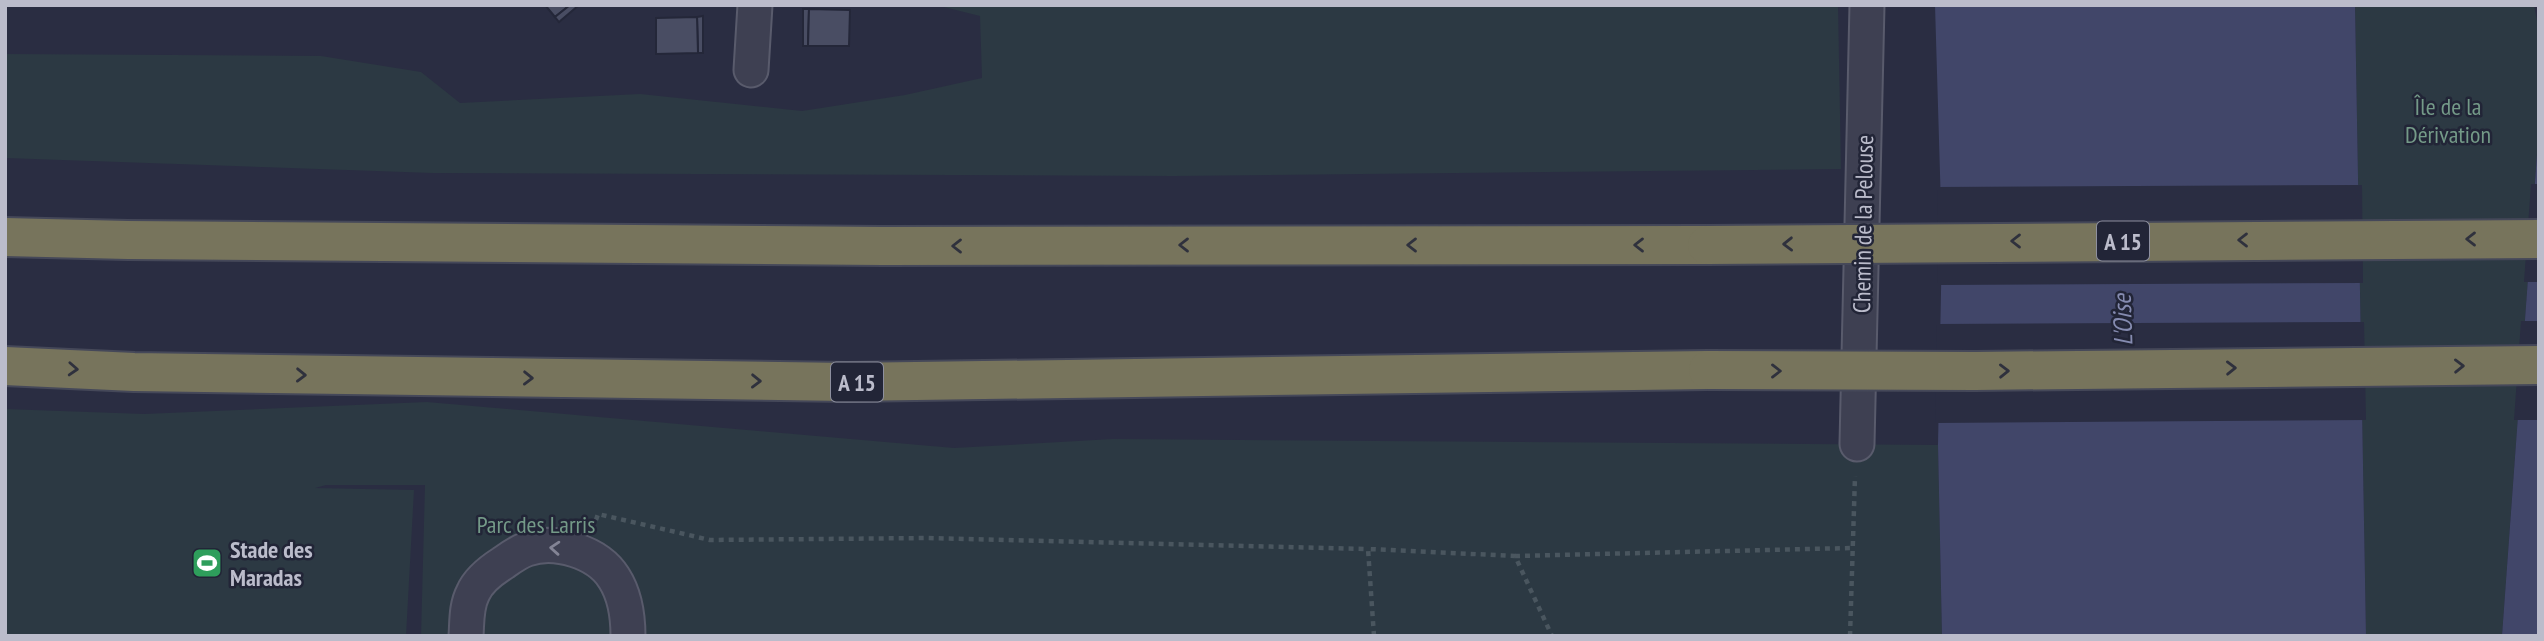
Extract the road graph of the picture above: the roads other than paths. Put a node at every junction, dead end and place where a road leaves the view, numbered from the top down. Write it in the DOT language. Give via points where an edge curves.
graph roads {
  1 [pos="755,5"];
  2 [pos="1867,5"];
  3 [pos="751,70"];
  4 [pos="5,237"];
  5 [pos="2539,239"];
  6 [pos="2539,365"];
  7 [pos="5,366"];
  8 [pos="1857,444"];
  9 [pos="467,636"];
  10 [pos="628,636"];
  1 -- 3 [label="street"];
  2 -- 8 [label="street, Chemin de la Pelouse"];
  5 -- 4 [label="highway, A 15, one-way, bridge" via="883,246"];
  7 -- 6 [label="highway, A 15, one-way, bridge" via="134,372 847,382"];
  10 -- 9 [label="street, one-way" via="626,612 614,578 594,559 548,546 527,549 496,567 473,593"];
}
